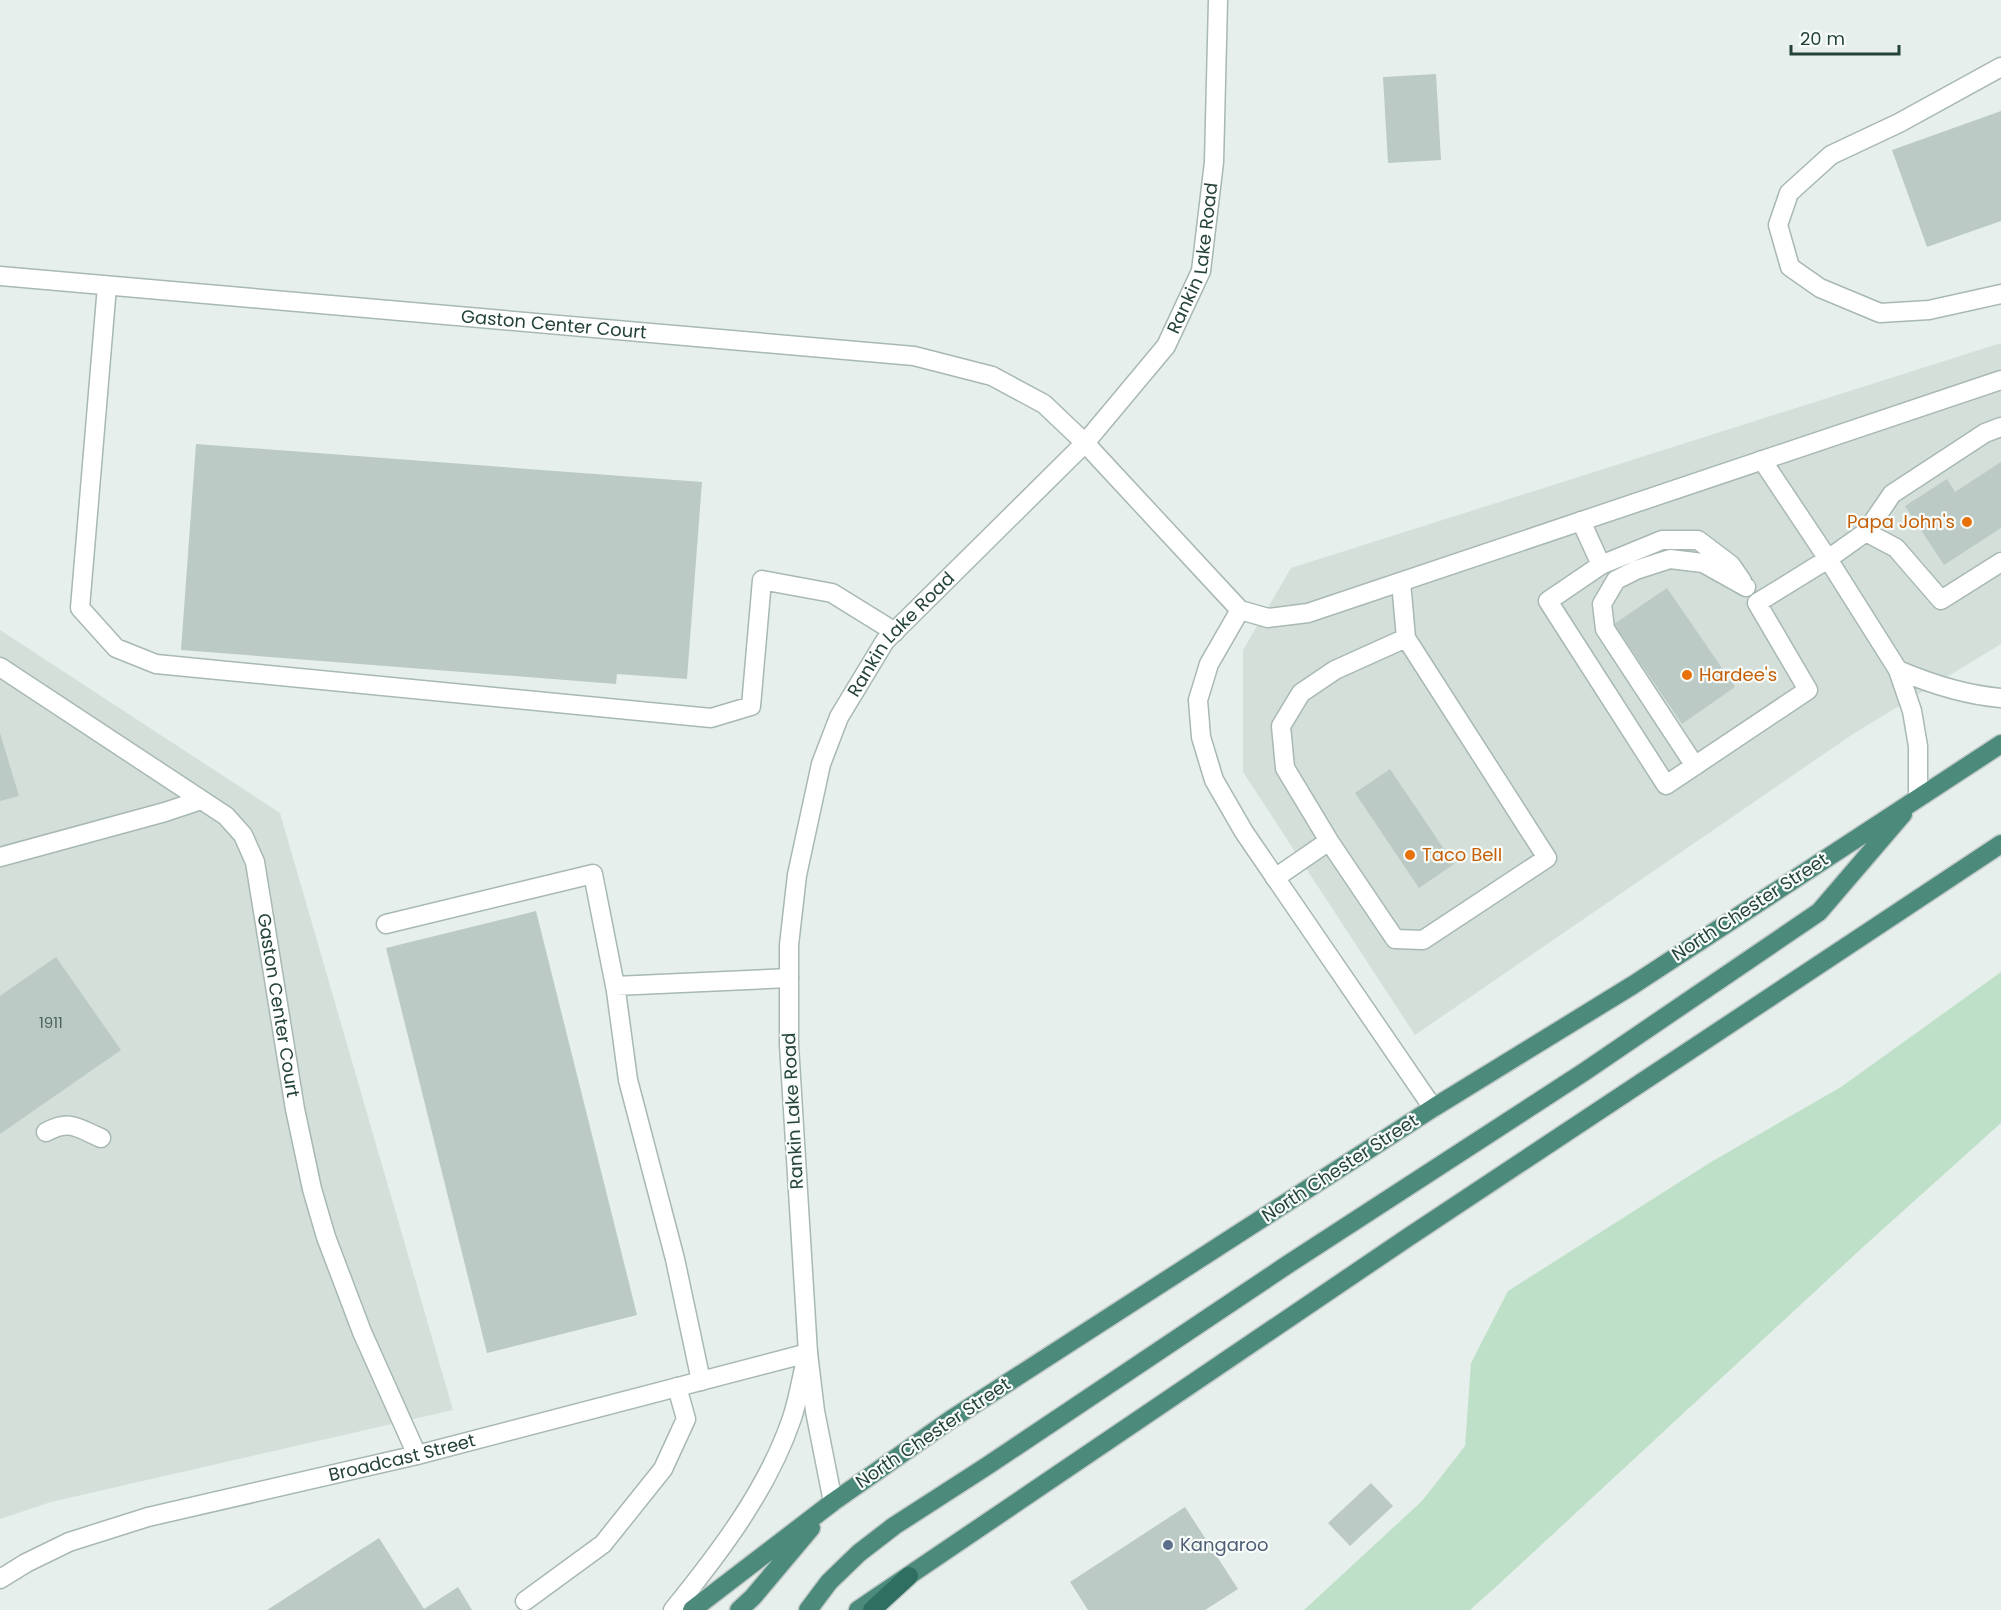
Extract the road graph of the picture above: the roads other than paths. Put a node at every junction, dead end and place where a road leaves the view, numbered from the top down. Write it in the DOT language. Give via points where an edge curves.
graph roads {
  1 [pos="1218,0"];
  2 [pos="2001,67"];
  3 [pos="0,276"];
  4 [pos="107,286"];
  5 [pos="2001,294"];
  6 [pos="2001,380"];
  7 [pos="2001,427"];
  8 [pos="1085,443"];
  9 [pos="1762,460"];
  10 [pos="1581,521"];
  11 [pos="1866,532"];
  12 [pos="1828,559"];
  13 [pos="2001,562"];
  14 [pos="1601,565"];
  15 [pos="1401,582"];
  16 [pos="1746,587"];
  17 [pos="1757,603"];
  18 [pos="1240,610"];
  19 [pos="895,632"];
  20 [pos="1406,638"];
  21 [pos="0,667"];
  22 [pos="1898,670"];
  23 [pos="2001,698"];
  24 [pos="2001,744"];
  25 [pos="1695,766"];
  26 [pos="1918,797"];
  27 [pos="201,800"];
  28 [pos="1329,841"];
  29 [pos="2001,844"];
  30 [pos="0,857"];
  31 [pos="1275,878"];
  32 [pos="386,924"];
  33 [pos="789,978"];
  34 [pos="615,986"];
  35 [pos="1433,1108"];
  36 [pos="46,1132"];
  37 [pos="101,1138"];
  38 [pos="808,1353"];
  39 [pos="701,1381"];
  40 [pos="677,1387"];
  41 [pos="417,1455"];
  42 [pos="833,1502"];
  43 [pos="909,1576"];
  44 [pos="0,1579"];
  45 [pos="523,1607"];
  46 [pos="673,1610"];
  47 [pos="692,1610"];
  48 [pos="739,1610"];
  49 [pos="808,1610"];
  50 [pos="858,1610"];
  51 [pos="872,1610"];
  1 -- 8 [label="street, Rankin Lake Road" via="1214,162 1201,271 1166,346"];
  2 -- 5 [label="street" via="1831,155 1789,193 1778,225 1790,267 1820,288 1880,314 1929,310"];
  3 -- 4 [label="street, Gaston Center Court"];
  4 -- 8 [label="street, Gaston Center Court" via="914,356 992,376 1044,404"];
  4 -- 19 [label="street" via="80,608 116,648 156,664 711,718 751,706 762,580 832,593"];
  6 -- 9 [label="street"];
  7 -- 11 [label="street" via="1985,433 1892,494"];
  8 -- 18 [label="street, Gaston Center Court"];
  8 -- 19 [label="street, Rankin Lake Road"];
  9 -- 10 [label="street"];
  9 -- 12 [label="street"];
  10 -- 14 [label="street"];
  10 -- 15 [label="street"];
  11 -- 12 [label="street"];
  11 -- 13 [label="street" via="1896,548 1941,600"];
  12 -- 17 [label="street"];
  12 -- 22 [label="street"];
  14 -- 16 [label="street" via="1662,540 1698,540 1731,565"];
  14 -- 25 [label="street" via="1548,601 1666,785"];
  15 -- 18 [label="street" via="1308,613 1268,618"];
  15 -- 20 [label="street"];
  16 -- 17 [label="street"];
  16 -- 25 [label="street" via="1703,563 1670,559 1616,580 1602,604 1605,629"];
  17 -- 25 [label="street" via="1808,690"];
  18 -- 31 [label="street" via="1209,664 1198,700 1201,737 1214,780"];
  19 -- 33 [label="street, Rankin Lake Road" via="885,641 839,717 821,764 797,875"];
  20 -- 28 [label="street" via="1335,670 1301,693 1281,726 1285,768"];
  20 -- 28 [label="street" via="1547,858 1423,940 1395,939"];
  21 -- 27 [label="street, Gaston Center Court"];
  22 -- 23 [label="street" via="1930,683"];
  22 -- 26 [label="street" via="1912,711 1918,746"];
  24 -- 26 [label="highway, North Chester Street"];
  26 -- 35 [label="highway, North Chester Street" via="1633,984"];
  26 -- 49 [label="highway" via="1819,912 1584,1072 894,1526 859,1553"];
  27 -- 30 [label="street"];
  27 -- 41 [label="street, Gaston Center Court" via="226,816 243,835 255,861 295,1109 312,1189 363,1332"];
  28 -- 31 [label="street"];
  29 -- 43 [label="highway" via="1388,1251"];
  31 -- 35 [label="street"];
  32 -- 34 [label="street" via="593,874"];
  33 -- 34 [label="street"];
  33 -- 38 [label="street, Rankin Lake Road" via="789,1045"];
  34 -- 39 [label="street" via="628,1080 675,1259"];
  35 -- 42 [label="highway, North Chester Street" via="950,1420"];
  36 -- 37 [label="street" via="69,1125"];
  38 -- 39 [label="street, Broadcast Street"];
  38 -- 42 [label="street, Rankin Lake Road"];
  38 -- 46 [label="street, Rankin Lake Road" via="792,1418 767,1475 718,1553"];
  39 -- 40 [label="street, Broadcast Street"];
  40 -- 41 [label="street, Broadcast Street"];
  40 -- 45 [label="street" via="686,1419 663,1469 603,1544"];
  41 -- 44 [label="street, Broadcast Street" via="105,1529 69,1542"];
  42 -- 47 [label="highway, North Chester Street"];
  42 -- 48 [label="highway"];
  43 -- 50 [label="highway"];
  43 -- 51 [label="highway"];
}
